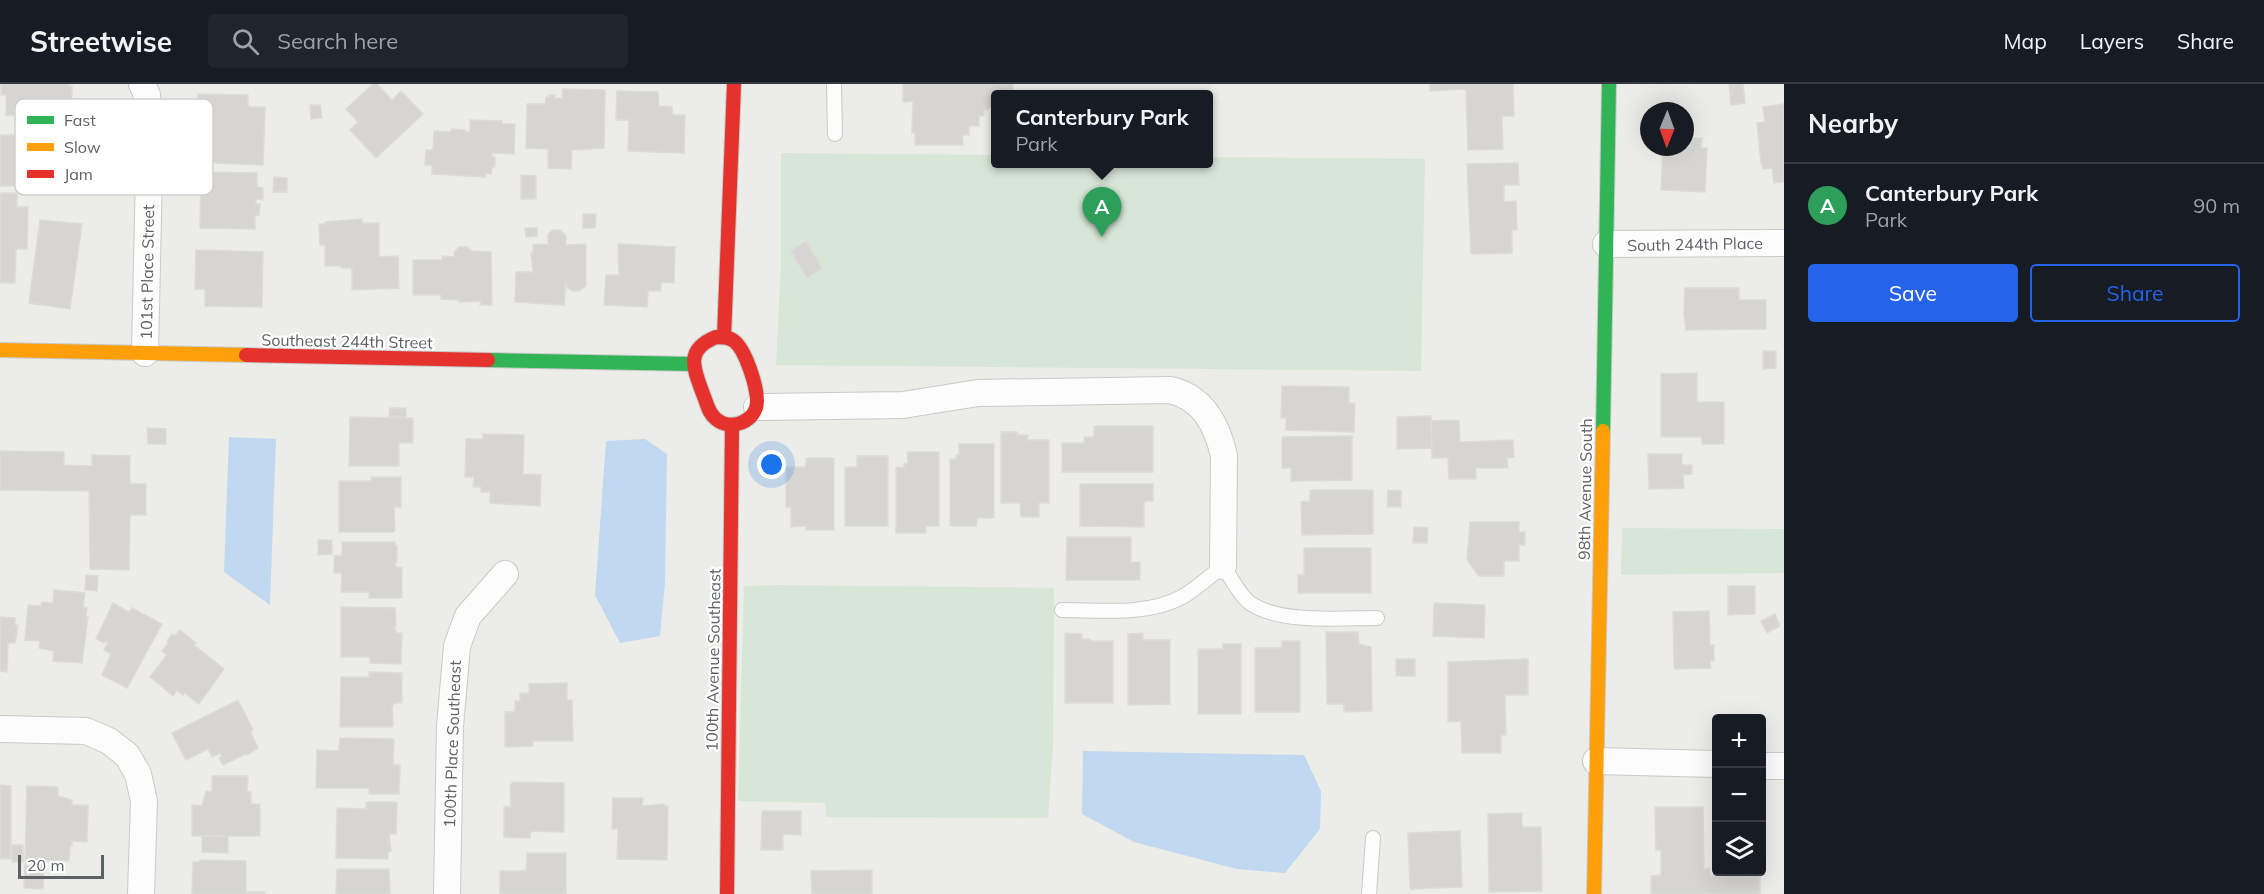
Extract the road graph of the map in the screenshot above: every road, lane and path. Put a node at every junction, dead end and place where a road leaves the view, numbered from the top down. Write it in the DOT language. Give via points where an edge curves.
graph roads {
  1 [pos="142,84"];
  2 [pos="734,84"];
  3 [pos="834,84"];
  4 [pos="1610,84"];
  5 [pos="147,99"];
  6 [pos="835,134"];
  7 [pos="148,195"];
  8 [pos="1784,243"];
  9 [pos="1606,244"];
  10 [pos="724,337"];
  11 [pos="0,351"];
  12 [pos="145,353"];
  13 [pos="693,364"];
  14 [pos="757,407"];
  15 [pos="732,426"];
  16 [pos="1223,566"];
  17 [pos="505,574"];
  18 [pos="1062,610"];
  19 [pos="1377,618"];
  20 [pos="0,729"];
  21 [pos="1596,761"];
  22 [pos="1712,764"];
  23 [pos="1766,766"];
  24 [pos="1784,766"];
  25 [pos="1373,838"];
  26 [pos="141,894"];
  27 [pos="447,894"];
  28 [pos="727,894"];
  29 [pos="1370,894"];
  30 [pos="1594,894"];
  1 -- 5 [label="street, 101st Place Street"];
  2 -- 10 [label="street"];
  3 -- 6 [label="lane"];
  4 -- 9 [label="street, 98th Avenue South"];
  7 -- 12 [label="street, 101st Place Street"];
  8 -- 9 [label="street, South 244th Place"];
  9 -- 21 [label="street, 98th Avenue South"];
  10 -- 13 [label="street" via="702,343"];
  10 -- 14 [label="street" via="739,345 756,389"];
  11 -- 12 [label="street, Southeast 244th Street"];
  12 -- 13 [label="street, Southeast 244th Street"];
  13 -- 15 [label="street" via="711,416"];
  14 -- 15 [label="street" via="747,420"];
  14 -- 16 [label="street" via="903,405 978,393 1184,393 1200,405 1221,440"];
  15 -- 28 [label="street, 100th Avenue Southeast"];
  16 -- 18 [label="lane" via="1182,597 1161,606"];
  16 -- 19 [label="lane" via="1249,602 1271,613"];
  17 -- 27 [label="street, 100th Place Southeast" via="468,616 456,654 450,726"];
  20 -- 26 [label="street" via="86,731 127,755 138,774 144,801"];
  21 -- 22 [label="street"];
  21 -- 30 [label="street, 98th Avenue South"];
  23 -- 24 [label="street"];
  25 -- 29 [label="lane"];
}
